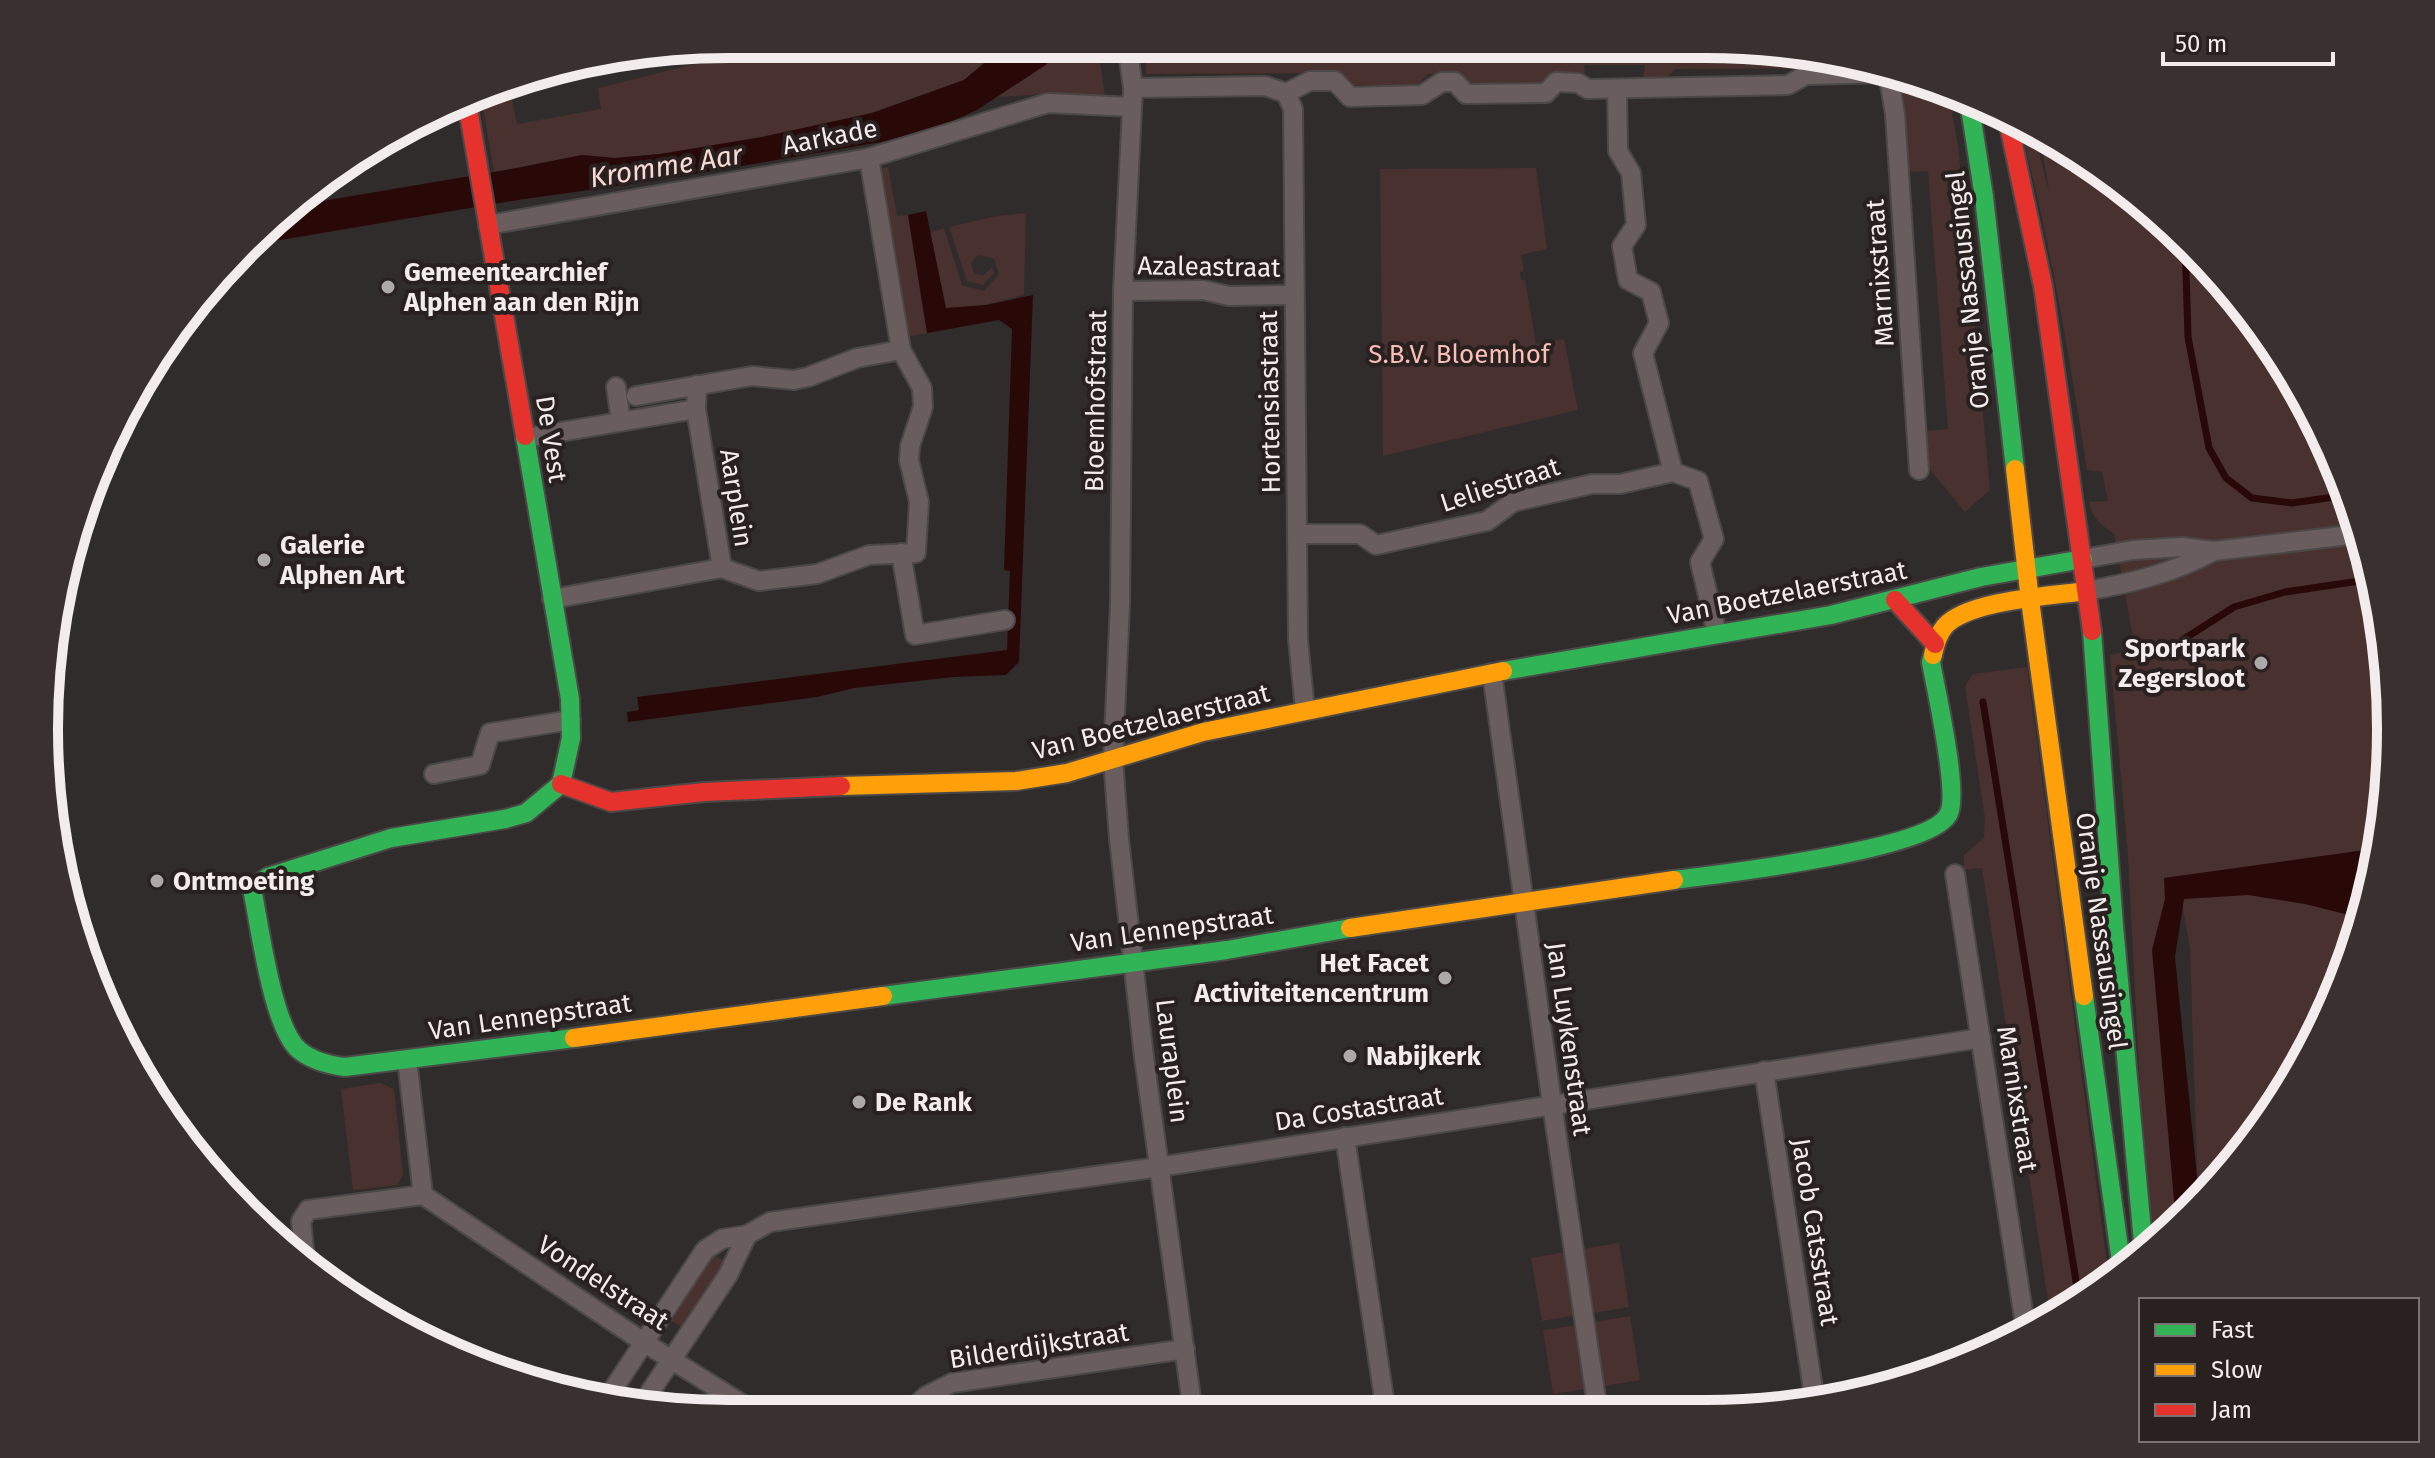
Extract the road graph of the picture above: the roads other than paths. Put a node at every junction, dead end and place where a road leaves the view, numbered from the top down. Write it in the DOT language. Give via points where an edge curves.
graph roads {
  1 [pos="1128,58"];
  2 [pos="1850,74"];
  3 [pos="1890,84"];
  4 [pos="1617,89"];
  5 [pos="1286,93"];
  6 [pos="1132,98"];
  7 [pos="468,111"];
  8 [pos="1971,113"];
  9 [pos="2010,131"];
  10 [pos="869,158"];
  11 [pos="487,222"];
  12 [pos="1123,291"];
  13 [pos="1294,295"];
  14 [pos="901,350"];
  15 [pos="697,385"];
  16 [pos="616,387"];
  17 [pos="636,396"];
  18 [pos="696,409"];
  19 [pos="621,421"];
  20 [pos="525,438"];
  21 [pos="1919,470"];
  22 [pos="1673,472"];
  23 [pos="1298,534"];
  24 [pos="2348,535"];
  25 [pos="2214,551"];
  26 [pos="901,553"];
  27 [pos="2083,559"];
  28 [pos="722,568"];
  29 [pos="2027,569"];
  30 [pos="2086,591"];
  31 [pos="552,599"];
  32 [pos="1895,600"];
  33 [pos="2030,600"];
  34 [pos="1005,620"];
  35 [pos="1717,634"];
  36 [pos="1935,644"];
  37 [pos="1492,673"];
  38 [pos="1305,710"];
  39 [pos="571,720"];
  40 [pos="1113,759"];
  41 [pos="434,774"];
  42 [pos="561,784"];
  43 [pos="1955,874"];
  44 [pos="1524,903"];
  45 [pos="1134,961"];
  46 [pos="1981,1038"];
  47 [pos="407,1060"];
  48 [pos="1764,1071"];
  49 [pos="1552,1104"];
  50 [pos="1345,1137"];
  51 [pos="1159,1167"];
  52 [pos="423,1195"];
  53 [pos="747,1235"];
  54 [pos="2143,1237"];
  55 [pos="304,1247"];
  56 [pos="2120,1256"];
  57 [pos="2024,1320"];
  58 [pos="645,1343"];
  59 [pos="1185,1349"];
  60 [pos="671,1357"];
  61 [pos="613,1389"];
  62 [pos="1813,1391"];
  63 [pos="648,1395"];
  64 [pos="737,1400"];
  65 [pos="922,1400"];
  66 [pos="1191,1400"];
  67 [pos="1384,1400"];
  68 [pos="1596,1400"];
  1 -- 6 [label="street, Bloemhofstraat"];
  2 -- 4 [label="street, Aarkade" via="1806,75 1788,85"];
  3 -- 21 [label="street, Marnixstraat"];
  4 -- 5 [label="street, Aarkade" via="1556,82 1546,93 1466,94 1455,82 1442,82 1422,95 1350,97 1335,81 1310,81"];
  4 -- 22 [label="street" via="1618,151 1631,173 1636,225 1622,246 1628,280 1651,292 1659,323 1643,353"];
  5 -- 6 [label="street, Aarkade" via="1265,86"];
  5 -- 13 [label="street, Hortensiastraat" via="1293,109"];
  6 -- 10 [label="street, Aarkade" via="1048,103"];
  6 -- 12 [label="street, Bloemhofstraat"];
  7 -- 11 [label="street, De Vest"];
  8 -- 29 [label="street, Oranje Nassausingel"];
  9 -- 27 [label="street, Oranje Nassausingel" via="2043,286"];
  10 -- 11 [label="street, Aarkade"];
  10 -- 14 [label="street"];
  11 -- 20 [label="street, De Vest"];
  12 -- 13 [label="street, Azaleastraat"];
  12 -- 40 [label="street, Bloemhofstraat"];
  13 -- 23 [label="street, Hortensiastraat"];
  14 -- 15 [label="street" via="857,358 794,380 752,376"];
  14 -- 26 [label="street" via="922,388 923,407 909,460 919,502 916,553"];
  15 -- 17 [label="street"];
  15 -- 18 [label="street, Aarplein"];
  16 -- 19 [label="street"];
  18 -- 19 [label="street"];
  18 -- 28 [label="street, Aarplein"];
  19 -- 20 [label="street"];
  20 -- 31 [label="street, De Vest"];
  22 -- 23 [label="street, Leliestraat" via="1513,502 1487,521 1376,545 1360,534"];
  22 -- 35 [label="street" via="1698,481 1714,539 1700,562"];
  23 -- 38 [label="street, Hortensiastraat" via="1298,640"];
  24 -- 25 [label="street"];
  25 -- 27 [label="street" via="2182,547"];
  25 -- 30 [label="street" via="2137,582"];
  26 -- 28 [label="street" via="869,555 817,574 759,581"];
  26 -- 34 [label="street" via="915,635"];
  27 -- 29 [label="street"];
  27 -- 30 [label="street, Oranje Nassausingel"];
  28 -- 31 [label="street, Aarplein"];
  29 -- 32 [label="street, Van Boetzelaerstraat"];
  29 -- 33 [label="street, Oranje Nassausingel"];
  30 -- 33 [label="street"];
  30 -- 54 [label="street, Oranje Nassausingel"];
  31 -- 39 [label="street, De Vest"];
  32 -- 35 [label="street, Van Boetzelaerstraat"];
  32 -- 36 [label="street"];
  33 -- 36 [label="street" via="1969,612 1948,624"];
  33 -- 56 [label="street, Oranje Nassausingel"];
  35 -- 37 [label="street, Van Boetzelaerstraat"];
  36 -- 44 [label="street, Van Lennepstraat" via="1931,662 1951,809 1939,825 1825,858"];
  37 -- 38 [label="street, Van Boetzelaerstraat"];
  37 -- 44 [label="street, Jan Luykenstraat"];
  38 -- 40 [label="street, Van Boetzelaerstraat"];
  39 -- 41 [label="street" via="490,733 480,765"];
  39 -- 42 [label="street, De Vest"];
  40 -- 42 [label="street, Van Boetzelaerstraat" via="1016,781 752,790 611,802"];
  40 -- 45 [label="street, Bloemhofstraat"];
  42 -- 47 [label="street, Van Lennepstraat" via="526,813 391,838 299,865 252,889 278,1013 299,1050 327,1065 345,1067"];
  43 -- 46 [label="street, Marnixstraat"];
  44 -- 45 [label="street, Van Lennepstraat"];
  44 -- 49 [label="street, Jan Luykenstraat"];
  45 -- 47 [label="street, Van Lennepstraat"];
  45 -- 51 [label="street, Lauraplein"];
  46 -- 48 [label="street, Da Costastraat"];
  46 -- 57 [label="street, Marnixstraat"];
  47 -- 52 [label="street"];
  48 -- 49 [label="street, Da Costastraat"];
  48 -- 62 [label="street, Jacob Catsstraat"];
  49 -- 50 [label="street, Da Costastraat"];
  49 -- 68 [label="street, Jan Luykenstraat"];
  50 -- 51 [label="street, Da Costastraat"];
  50 -- 67 [label="street"];
  51 -- 53 [label="street, Da Costastraat" via="796,1217 770,1222"];
  51 -- 59 [label="street, Lauraplein"];
  52 -- 55 [label="street" via="308,1210 301,1221"];
  52 -- 58 [label="street, Vondelstraat"];
  53 -- 58 [label="street, Da Costastraat" via="722,1239 705,1250"];
  53 -- 60 [label="street" via="728,1275"];
  58 -- 60 [label="street, Vondelstraat"];
  58 -- 61 [label="street, Da Costastraat"];
  59 -- 65 [label="street, Bilderdijkstraat" via="952,1383"];
  59 -- 66 [label="street, Lauraplein"];
  60 -- 63 [label="street"];
  60 -- 64 [label="street, Vondelstraat"];
}
